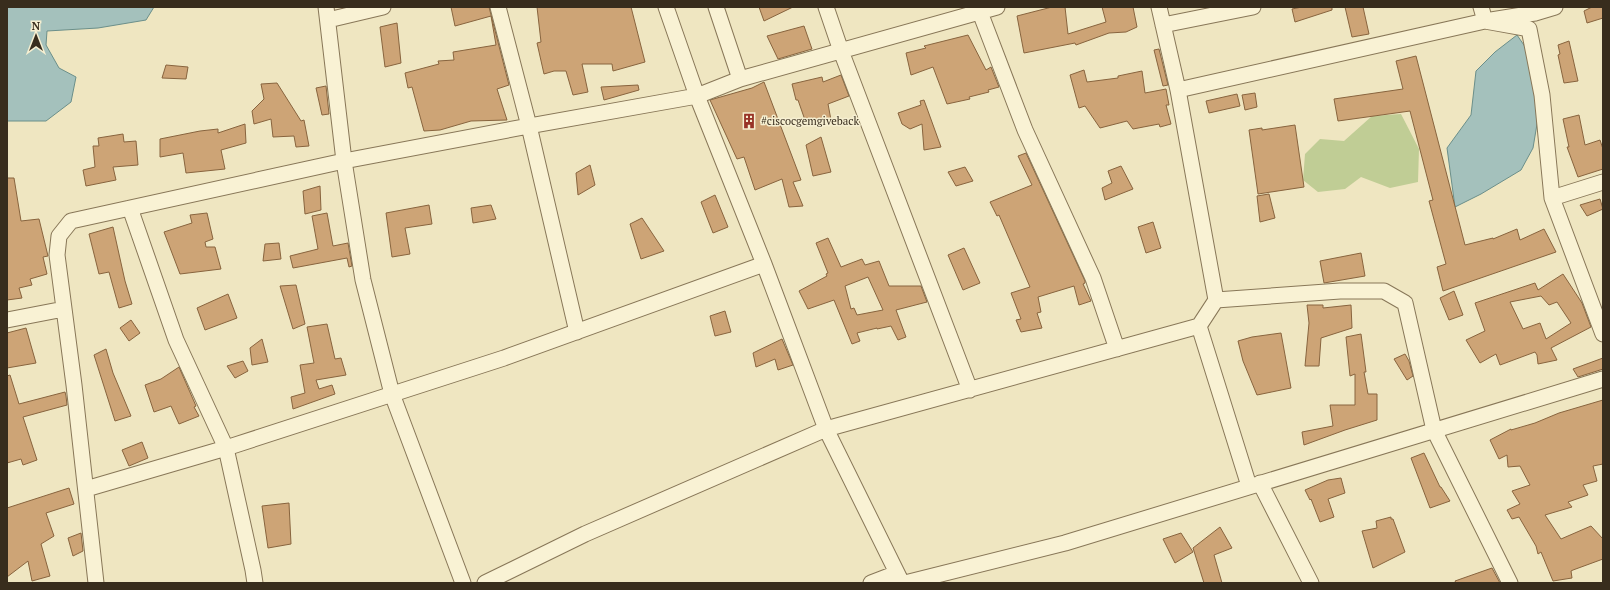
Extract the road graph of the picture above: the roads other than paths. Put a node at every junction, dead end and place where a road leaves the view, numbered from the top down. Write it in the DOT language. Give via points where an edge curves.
graph roads {
  1 [pos="383,7"];
  2 [pos="498,7"];
  3 [pos="666,7"];
  4 [pos="716,7"];
  5 [pos="826,7"];
  6 [pos="997,7"];
  7 [pos="1159,7"];
  8 [pos="1253,7"];
  9 [pos="1555,7"];
  10 [pos="979,10"];
  11 [pos="327,14"];
  12 [pos="1483,14"];
  13 [pos="1163,25"];
  14 [pos="841,51"];
  15 [pos="740,79"];
  16 [pos="1178,90"];
  17 [pos="697,96"];
  18 [pos="529,126"];
  19 [pos="344,161"];
  20 [pos="1603,182"];
  21 [pos="1552,198"];
  22 [pos="130,208"];
  23 [pos="764,264"];
  24 [pos="1216,300"];
  25 [pos="64,309"];
  26 [pos="7,320"];
  27 [pos="1198,326"];
  28 [pos="577,332"];
  29 [pos="1603,334"];
  30 [pos="1117,349"];
  31 [pos="1603,379"];
  32 [pos="970,390"];
  33 [pos="392,394"];
  34 [pos="826,430"];
  35 [pos="1434,430"];
  36 [pos="226,448"];
  37 [pos="1254,485"];
  38 [pos="86,489"];
  39 [pos="902,580"];
  40 [pos="96,583"];
  41 [pos="255,583"];
  42 [pos="462,583"];
  43 [pos="485,583"];
  44 [pos="872,583"];
  45 [pos="1311,583"];
  46 [pos="1510,583"];
  1 -- 11 [label="street"];
  2 -- 18 [label="street"];
  3 -- 17 [label="street"];
  4 -- 15 [label="street"];
  5 -- 14 [label="street"];
  6 -- 10 [label="street"];
  7 -- 13 [label="street"];
  8 -- 13 [label="street"];
  9 -- 12 [label="street" via="1536,13"];
  10 -- 14 [label="street"];
  10 -- 30 [label="street" via="1025,130 1093,278"];
  11 -- 19 [label="street"];
  12 -- 16 [label="street"];
  12 -- 21 [label="street" via="1529,29 1542,95"];
  13 -- 16 [label="street"];
  14 -- 15 [label="street"];
  14 -- 32 [label="street"];
  15 -- 17 [label="street"];
  16 -- 24 [label="street"];
  17 -- 18 [label="street"];
  17 -- 23 [label="street"];
  18 -- 19 [label="street"];
  18 -- 28 [label="street"];
  19 -- 22 [label="street"];
  19 -- 33 [label="street" via="363,280"];
  20 -- 21 [label="street"];
  21 -- 29 [label="street"];
  22 -- 25 [label="street" via="71,221 59,236 57,255"];
  22 -- 36 [label="street" via="176,340"];
  23 -- 28 [label="street"];
  23 -- 34 [label="street"];
  24 -- 27 [label="street"];
  24 -- 35 [label="street" via="1340,291 1384,291 1405,303"];
  25 -- 26 [label="street"];
  25 -- 38 [label="street"];
  27 -- 30 [label="street"];
  27 -- 37 [label="street"];
  28 -- 33 [label="street"];
  30 -- 32 [label="street"];
  31 -- 35 [label="street"];
  32 -- 34 [label="street"];
  33 -- 36 [label="street"];
  33 -- 42 [label="street"];
  34 -- 39 [label="street"];
  34 -- 43 [label="street" via="584,534"];
  35 -- 37 [label="street"];
  35 -- 46 [label="street"];
  36 -- 38 [label="street"];
  36 -- 41 [label="street"];
  37 -- 39 [label="street" via="1065,542"];
  37 -- 45 [label="street"];
  38 -- 40 [label="street"];
  39 -- 44 [label="street"];
}
